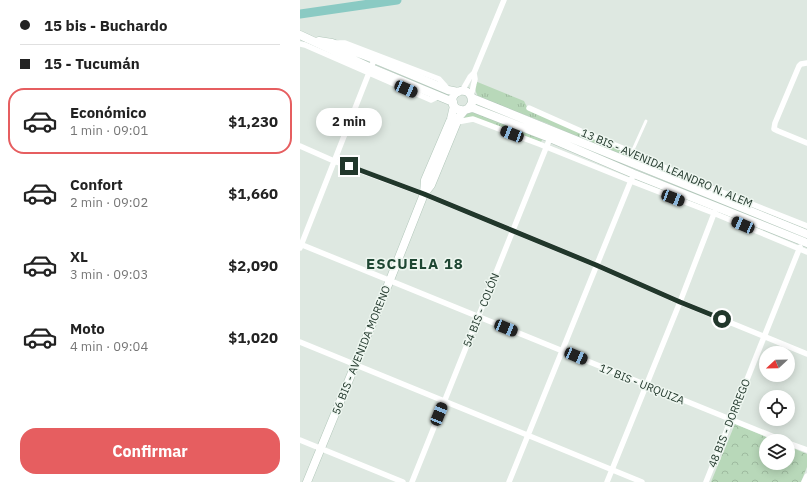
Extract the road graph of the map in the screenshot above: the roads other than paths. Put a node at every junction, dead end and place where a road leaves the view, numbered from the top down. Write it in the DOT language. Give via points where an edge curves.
graph roads {
  1 [pos="504,0"];
  2 [pos="300,35"];
  3 [pos="305,42"];
  4 [pos="375,57"];
  5 [pos="804,63"];
  6 [pos="370,70"];
  7 [pos="474,73"];
  8 [pos="460,91"];
  9 [pos="472,97"];
  10 [pos="453,104"];
  11 [pos="529,108"];
  12 [pos="466,109"];
  13 [pos="646,121"];
  14 [pos="457,122"];
  15 [pos="550,138"];
  16 [pos="807,143"];
  17 [pos="300,146"];
  18 [pos="546,147"];
  19 [pos="632,152"];
  20 [pos="334,161"];
  21 [pos="637,165"];
  22 [pos="632,178"];
  23 [pos="424,194"];
  24 [pos="716,210"];
  25 [pos="513,232"];
  26 [pos="805,237"];
  27 [pos="300,246"];
  28 [pos="807,252"];
  29 [pos="596,265"];
  30 [pos="390,280"];
  31 [pos="680,302"];
  32 [pos="478,317"];
  33 [pos="764,336"];
  34 [pos="300,342"];
  35 [pos="562,350"];
  36 [pos="807,354"];
  37 [pos="355,365"];
  38 [pos="646,386"];
  39 [pos="444,401"];
  40 [pos="731,420"];
  41 [pos="528,434"];
  42 [pos="766,434"];
  43 [pos="300,440"];
  44 [pos="795,446"];
  45 [pos="321,449"];
  46 [pos="807,450"];
  47 [pos="612,469"];
  48 [pos="807,476"];
  49 [pos="307,482"];
  50 [pos="403,482"];
  51 [pos="412,482"];
  52 [pos="509,482"];
  53 [pos="607,482"];
  54 [pos="642,482"];
  55 [pos="706,482"];
  56 [pos="804,482"];
  1 -- 7 [label="street"];
  2 -- 3 [label="main road"];
  3 -- 4 [label="main road" via="332,43"];
  3 -- 6 [label="main road"];
  4 -- 6 [label="street"];
  4 -- 8 [label="main road" via="448,90"];
  5 -- 16 [label="street" via="799,66 774,129"];
  6 -- 10 [label="main road" via="439,96"];
  6 -- 20 [label="street"];
  7 -- 8 [label="street"];
  7 -- 9 [label="street"];
  8 -- 9 [label="main road" via="466,91"];
  8 -- 10 [label="main road" via="454,96"];
  9 -- 12 [label="main road" via="472,103"];
  9 -- 21 [label="main road, 13 BIS - AVENIDA LEANDRO N. ALEM"];
  10 -- 12 [label="main road" via="458,109"];
  10 -- 23 [label="main road, 56 BIS - AVENIDA MORENO" via="451,119 425,180"];
  11 -- 19 [label="street, 13 BIS - AVENIDA LEANDRO N. ALEM"];
  12 -- 14 [label="main road, 56 BIS - AVENIDA MORENO"];
  12 -- 15 [label="main road, 13 BIS - AVENIDA LEANDRO N. ALEM" via="473,108"];
  13 -- 19 [label="lane"];
  14 -- 18 [label="street, 13 BIS - AVENIDA LEANDRO N. ALEM" via="473,119"];
  14 -- 23 [label="main road, 56 BIS - AVENIDA MORENO" via="431,185"];
  15 -- 18 [label="street, 54 BIS - COLÓN"];
  15 -- 22 [label="main road, 13 BIS - AVENIDA LEANDRO N. ALEM"];
  17 -- 20 [label="street"];
  18 -- 22 [label="street, 13 BIS - AVENIDA LEANDRO N. ALEM"];
  18 -- 25 [label="street, 54 BIS - COLÓN"];
  19 -- 26 [label="street, 13 BIS - AVENIDA LEANDRO N. ALEM" via="704,185"];
  20 -- 23 [label="street"];
  20 -- 27 [label="street"];
  21 -- 22 [label="street"];
  21 -- 26 [label="main road, 13 BIS - AVENIDA LEANDRO N. ALEM"];
  22 -- 24 [label="main road, 13 BIS - AVENIDA LEANDRO N. ALEM"];
  22 -- 29 [label="street"];
  23 -- 25 [label="street"];
  23 -- 30 [label="main road, 56 BIS - AVENIDA MORENO"];
  24 -- 26 [label="main road, 13 BIS - AVENIDA LEANDRO N. ALEM"];
  24 -- 31 [label="street"];
  25 -- 29 [label="street"];
  25 -- 32 [label="street, 54 BIS - COLÓN"];
  26 -- 28 [label="street, 13 BIS - AVENIDA LEANDRO N. ALEM"];
  26 -- 33 [label="street, 48 BIS - DORREGO"];
  27 -- 30 [label="street, 17 BIS - URQUIZA"];
  29 -- 31 [label="street"];
  29 -- 35 [label="street"];
  30 -- 32 [label="street, 17 BIS - URQUIZA"];
  30 -- 37 [label="main road, 56 BIS - AVENIDA MORENO"];
  31 -- 33 [label="street"];
  31 -- 38 [label="street"];
  32 -- 35 [label="street, 17 BIS - URQUIZA"];
  32 -- 39 [label="street, 54 BIS - COLÓN"];
  33 -- 36 [label="street"];
  33 -- 40 [label="street, 48 BIS - DORREGO"];
  34 -- 37 [label="street"];
  35 -- 38 [label="street, 17 BIS - URQUIZA"];
  35 -- 41 [label="street"];
  37 -- 39 [label="street"];
  37 -- 45 [label="main road, 56 BIS - AVENIDA MORENO"];
  38 -- 40 [label="street, 17 BIS - URQUIZA"];
  38 -- 47 [label="street"];
  39 -- 41 [label="street"];
  39 -- 51 [label="street, 54 BIS - COLÓN"];
  40 -- 42 [label="street, 17 BIS - URQUIZA"];
  40 -- 55 [label="street, 48 BIS - DORREGO"];
  41 -- 47 [label="street"];
  41 -- 52 [label="street"];
  43 -- 45 [label="street"];
  44 -- 46 [label="street"];
  45 -- 49 [label="main road, 56 BIS - AVENIDA MORENO"];
  45 -- 50 [label="street"];
  47 -- 53 [label="street"];
  47 -- 54 [label="street"];
  48 -- 56 [label="street"];
}
